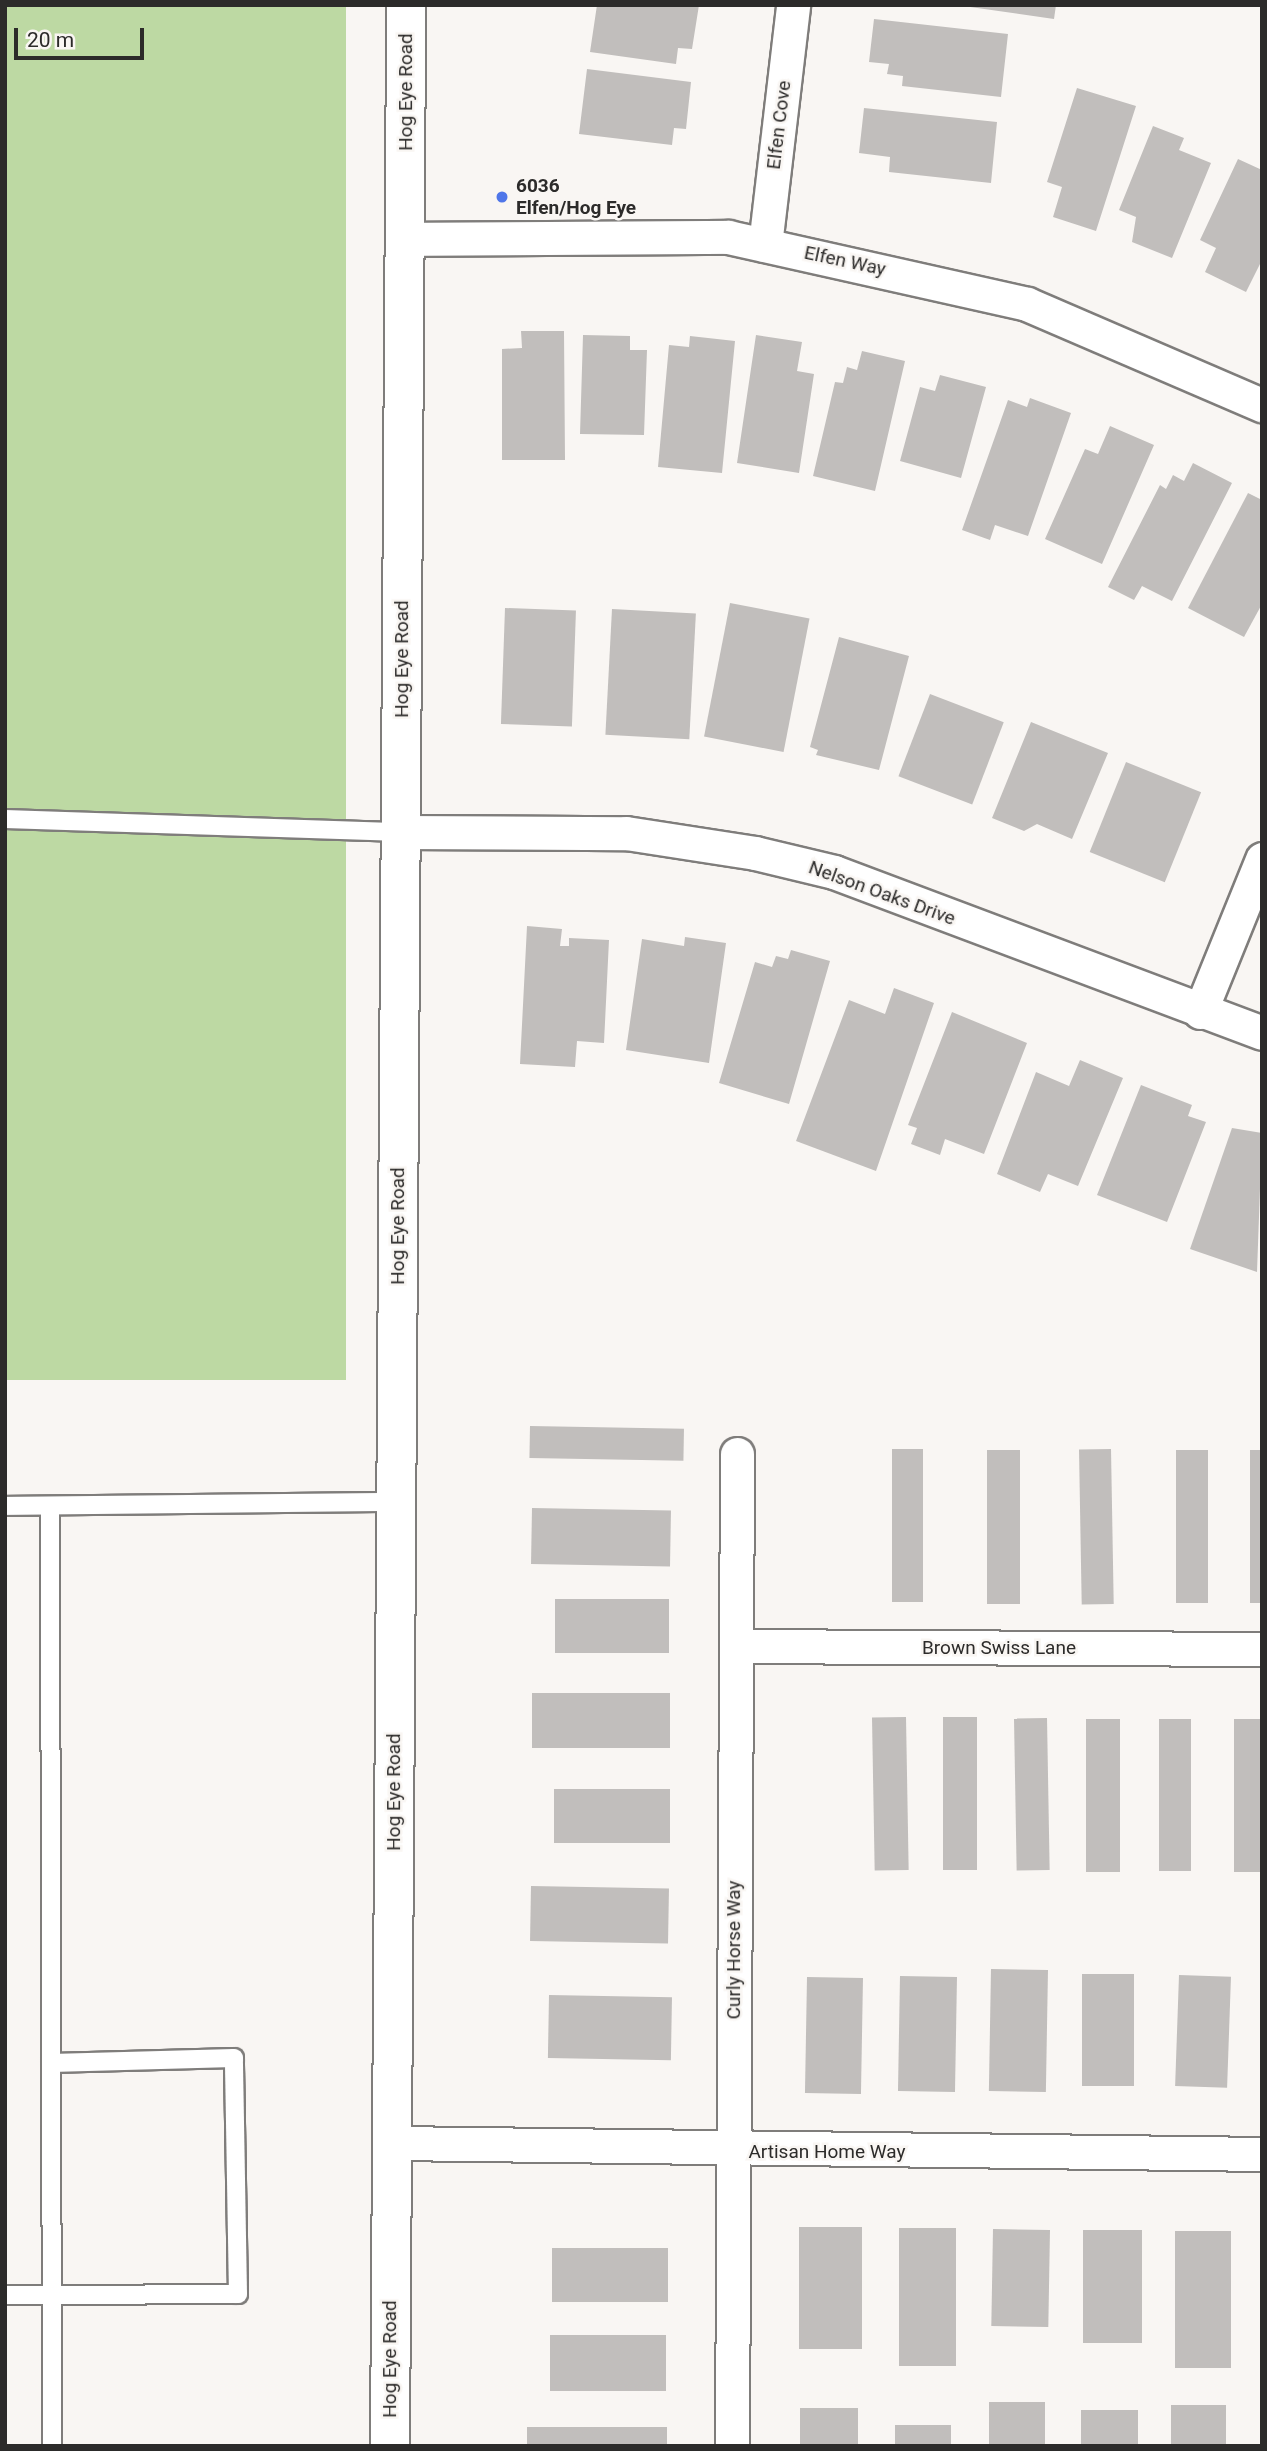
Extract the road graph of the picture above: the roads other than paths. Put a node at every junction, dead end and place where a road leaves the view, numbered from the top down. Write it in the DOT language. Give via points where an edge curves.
graph roads {
  1 [pos="406,5"];
  2 [pos="793,5"];
  3 [pos="405,239"];
  4 [pos="765,245"];
  5 [pos="1262,405"];
  6 [pos="5,819"];
  7 [pos="401,832"];
  8 [pos="1262,859"];
  9 [pos="1200,1013"];
  10 [pos="1262,1033"];
  11 [pos="737,1454"];
  12 [pos="396,1502"];
  13 [pos="5,1506"];
  14 [pos="50,1506"];
  15 [pos="736,1646"];
  16 [pos="1262,1649"];
  17 [pos="51,2063"];
  18 [pos="392,2143"];
  19 [pos="733,2151"];
  20 [pos="1262,2154"];
  21 [pos="5,2295"];
  22 [pos="52,2295"];
  23 [pos="52,2446"];
  24 [pos="390,2446"];
  25 [pos="732,2446"];
  1 -- 3 [label="street, Hog Eye Road"];
  2 -- 4 [label="street, Elfen Cove"];
  3 -- 4 [label="street, Elfen Way" via="728,237"];
  3 -- 7 [label="street, Hog Eye Road"];
  4 -- 5 [label="street, Elfen Way" via="1027,304"];
  6 -- 7 [label="lane"];
  7 -- 9 [label="street, Nelson Oaks Drive" via="626,834 755,853 834,873"];
  7 -- 12 [label="street, Hog Eye Road"];
  8 -- 9 [label="street"];
  9 -- 10 [label="street, Nelson Oaks Drive"];
  11 -- 15 [label="street, Curly Horse Way"];
  12 -- 14 [label="lane"];
  12 -- 18 [label="street, Hog Eye Road"];
  13 -- 14 [label="lane"];
  14 -- 17 [label="lane"];
  15 -- 16 [label="street, Brown Swiss Lane"];
  15 -- 19 [label="street, Curly Horse Way"];
  17 -- 22 [label="lane"];
  17 -- 22 [label="lane" via="234,2058 238,2294"];
  18 -- 19 [label="street, Artisan Home Way"];
  18 -- 24 [label="street, Hog Eye Road"];
  19 -- 20 [label="street, Artisan Home Way"];
  19 -- 25 [label="street, Curly Horse Way"];
  21 -- 22 [label="lane"];
  22 -- 23 [label="lane"];
}
